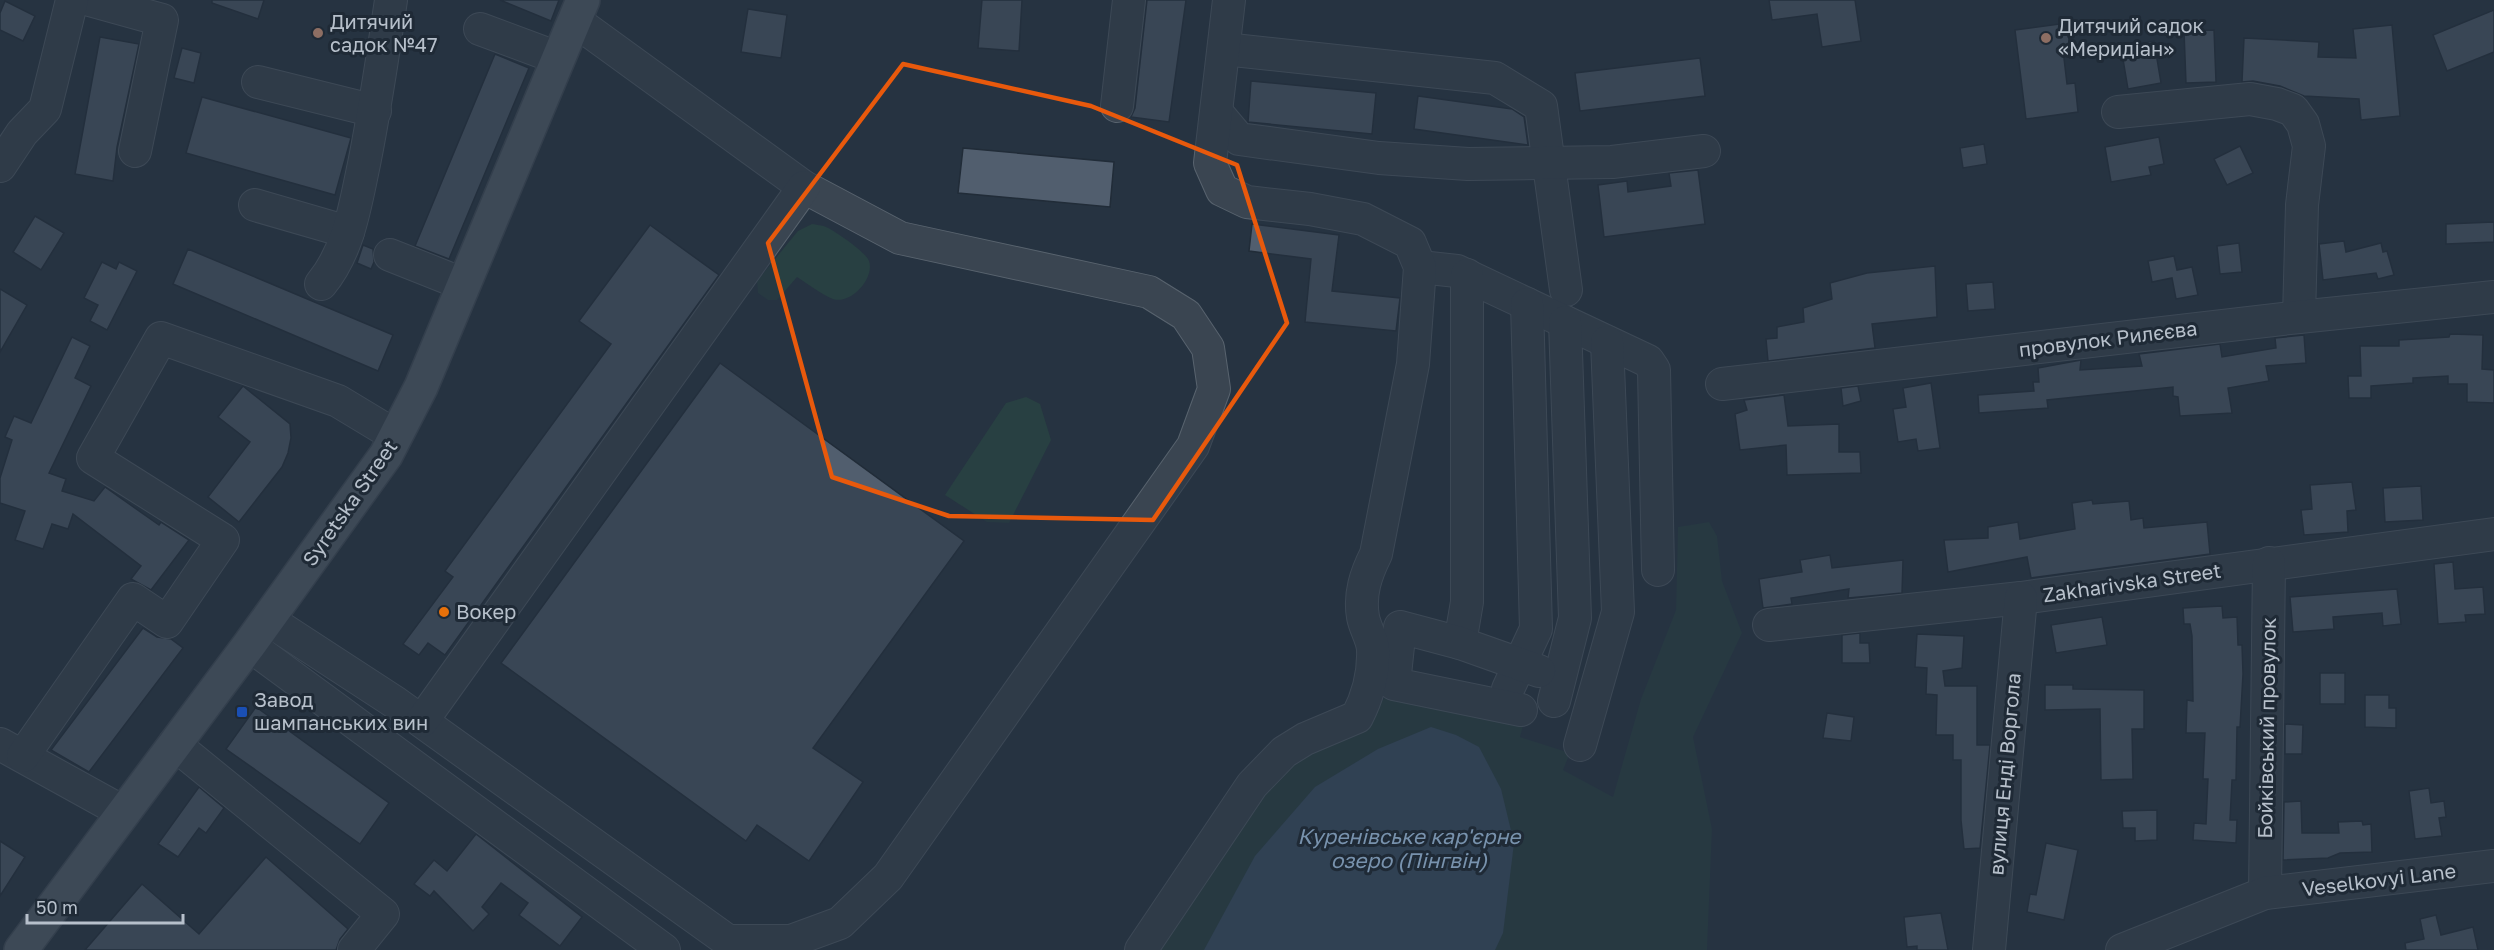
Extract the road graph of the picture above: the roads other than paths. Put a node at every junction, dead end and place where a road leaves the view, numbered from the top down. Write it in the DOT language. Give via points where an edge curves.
graph roads {
  1 [pos="72,0"];
  2 [pos="90,0"];
  3 [pos="391,0"];
  4 [pos="1129,0"];
  5 [pos="1229,0"];
  6 [pos="578,10"];
  7 [pos="480,29"];
  8 [pos="1224,49"];
  9 [pos="558,58"];
  10 [pos="258,82"];
  11 [pos="1117,106"];
  12 [pos="375,111"];
  13 [pos="2118,112"];
  14 [pos="1218,114"];
  15 [pos="4,150"];
  16 [pos="135,151"];
  17 [pos="1704,151"];
  18 [pos="1549,162"];
  19 [pos="804,187"];
  20 [pos="255,205"];
  21 [pos="348,232"];
  22 [pos="390,255"];
  23 [pos="1420,267"];
  24 [pos="1467,275"];
  25 [pos="321,284"];
  26 [pos="463,284"];
  27 [pos="1566,290"];
  28 [pos="2494,297"];
  29 [pos="1527,304"];
  30 [pos="2299,317"];
  31 [pos="1565,322"];
  32 [pos="1607,342"];
  33 [pos="1722,384"];
  34 [pos="396,436"];
  35 [pos="2494,534"];
  36 [pos="2269,563"];
  37 [pos="1658,570"];
  38 [pos="2021,598"];
  39 [pos="1769,625"];
  40 [pos="258,632"];
  41 [pos="1460,643"];
  42 [pos="1382,682"];
  43 [pos="1516,688"];
  44 [pos="422,722"];
  45 [pos="174,744"];
  46 [pos="1580,745"];
  47 [pos="12,750"];
  48 [pos="123,812"];
  49 [pos="2494,866"];
  50 [pos="2265,893"];
  51 [pos="21,950"];
  52 [pos="354,950"];
  53 [pos="664,950"];
  54 [pos="1141,950"];
  55 [pos="1989,950"];
  56 [pos="2122,950"];
  1 -- 15 [label="street" via="45,108"];
  2 -- 16 [label="street" via="162,20"];
  3 -- 12 [label="street"];
  4 -- 11 [label="street"];
  5 -- 8 [label="street"];
  6 -- 9 [label="main road, Syretska Street"];
  6 -- 19 [label="street"];
  7 -- 9 [label="street"];
  8 -- 14 [label="street"];
  8 -- 18 [label="street" via="1495,78 1541,106"];
  9 -- 26 [label="main road, Syretska Street"];
  10 -- 12 [label="street"];
  12 -- 21 [label="street"];
  13 -- 30 [label="street" via="2250,99 2293,110 2303,124 2309,146 2302,205"];
  14 -- 18 [label="street" via="1239,138 1379,158 1468,164"];
  14 -- 23 [label="street" via="1210,163 1222,190 1248,202 1364,219 1410,243"];
  17 -- 18 [label="street" via="1612,162"];
  18 -- 27 [label="street"];
  19 -- 44 [label="street"];
  19 -- 44 [label="street" via="900,238 1149,292 1186,315 1208,348 1214,389 1194,446 888,877 840,923 791,941 728,941"];
  20 -- 21 [label="street"];
  21 -- 25 [label="street" via="333,269"];
  22 -- 26 [label="street"];
  23 -- 24 [label="street"];
  23 -- 42 [label="street" via="1413,364 1376,554 1362,591 1363,617"];
  24 -- 29 [label="street"];
  24 -- 41 [label="street" via="1467,602"];
  26 -- 34 [label="main road, Syretska Street" via="421,387"];
  28 -- 30 [label="street, провулок Рилєєва"];
  29 -- 31 [label="street"];
  29 -- 43 [label="street" via="1536,629"];
  30 -- 33 [label="street, провулок Рилєєва"];
  31 -- 32 [label="street"];
  31 -- 43 [label="street" via="1575,618 1557,690"];
  32 -- 37 [label="street" via="1648,361 1654,370"];
  32 -- 46 [label="street" via="1618,612"];
  34 -- 40 [label="main road, Syretska Street"];
  34 -- 47 [label="street" via="338,401 161,338 93,458 223,540 166,622 133,599"];
  35 -- 36 [label="street, Zakharivska Street"];
  36 -- 38 [label="street, Zakharivska Street"];
  36 -- 50 [label="street, Бойківський провулок"];
  38 -- 39 [label="street, Zakharivska Street"];
  38 -- 55 [label="street, вулиця Енді Воргола"];
  40 -- 44 [label="street"];
  40 -- 45 [label="main road, Syretska Street"];
  40 -- 53 [label="street"];
  41 -- 42 [label="street" via="1401,627"];
  41 -- 43 [label="street"];
  42 -- 43 [label="street"];
  42 -- 54 [label="street" via="1365,700 1357,717 1284,752 1252,785"];
  45 -- 48 [label="main road, Syretska Street"];
  45 -- 52 [label="street" via="383,914"];
  47 -- 48 [label="street"];
  48 -- 51 [label="main road, Syretska Street"];
  49 -- 50 [label="street, Veselkovyi Lane"];
  50 -- 56 [label="street, Veselkovyi Lane"];
}
